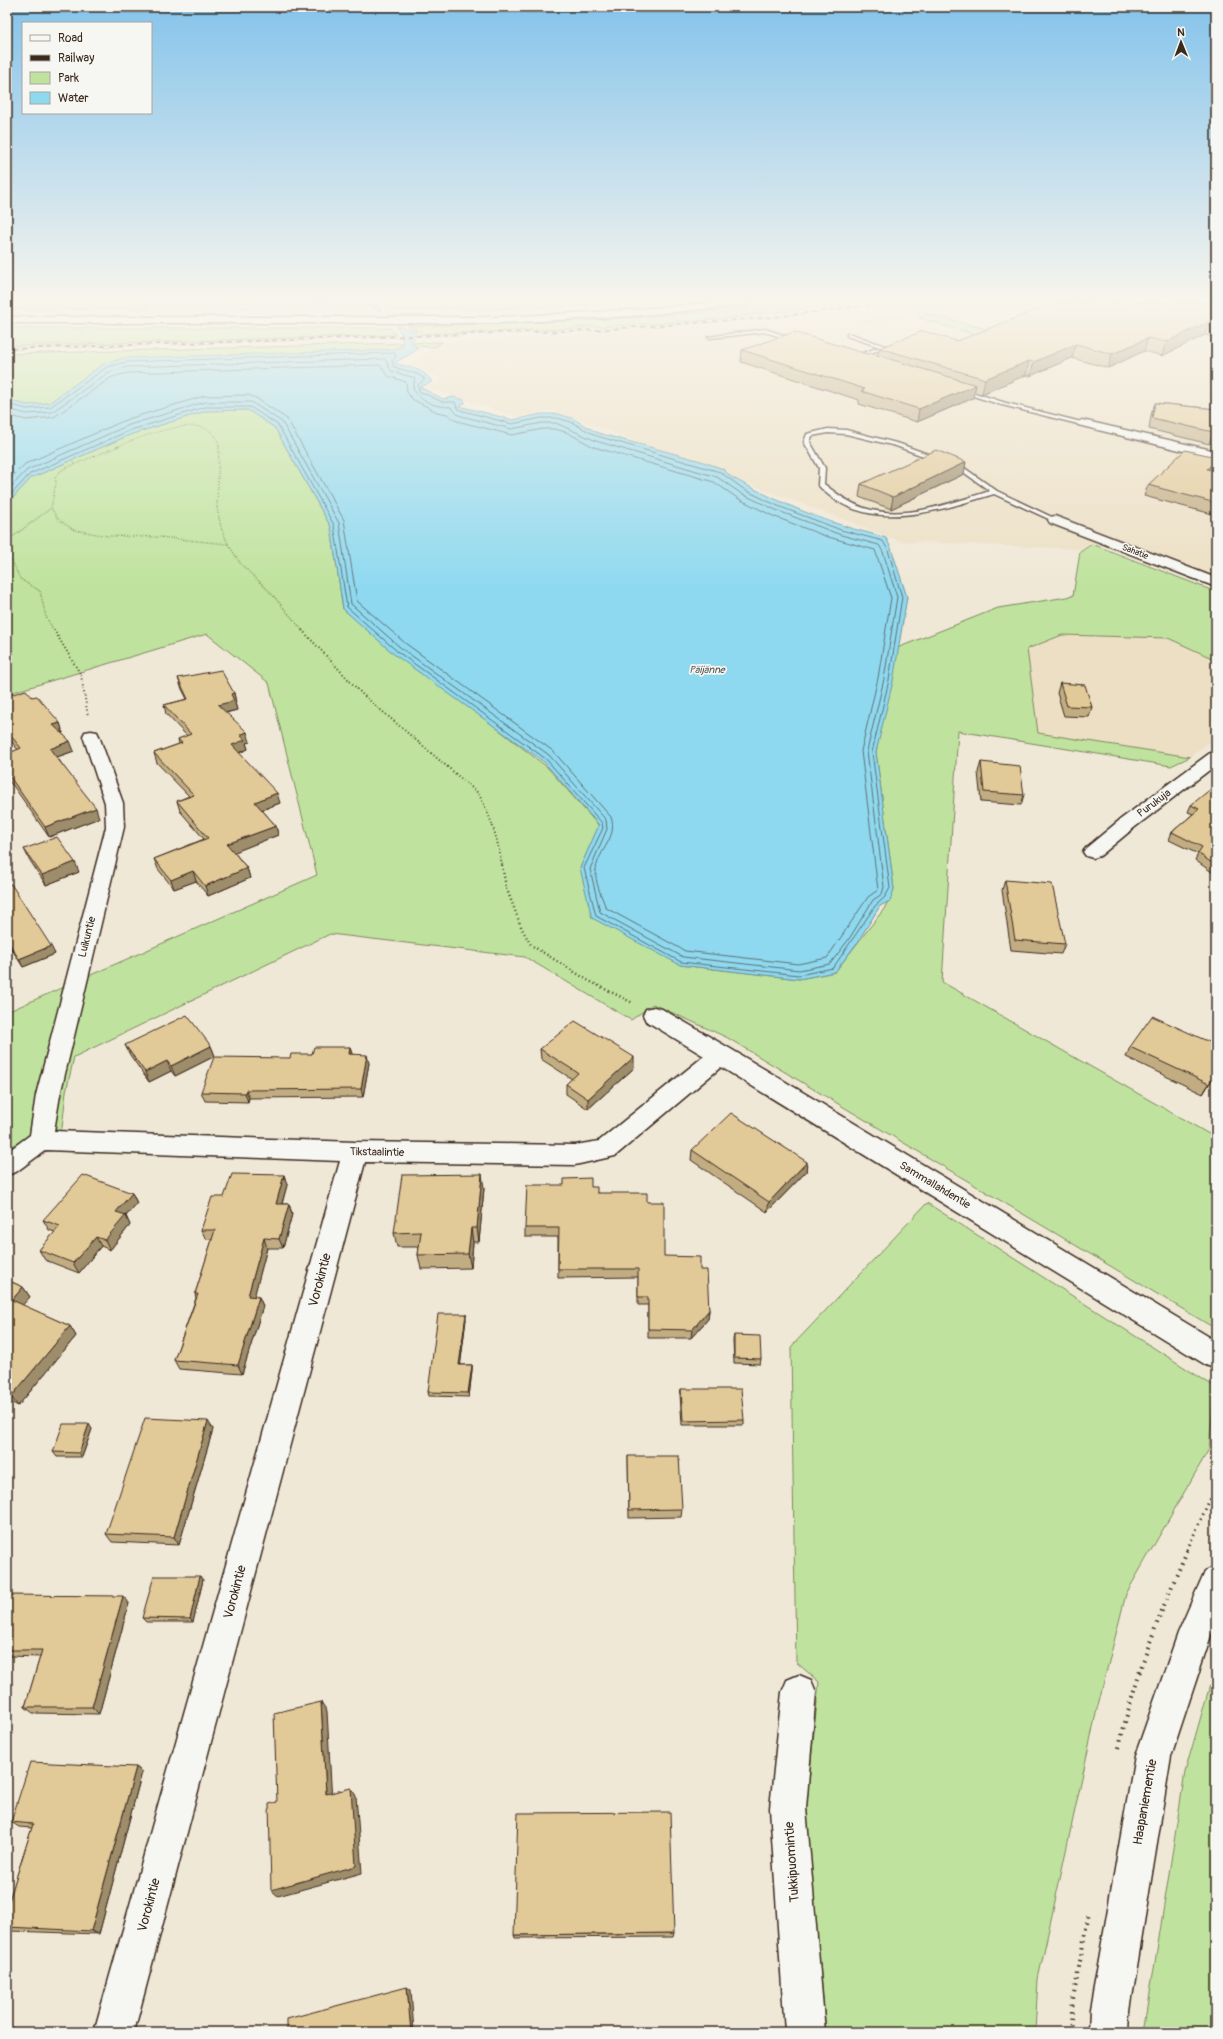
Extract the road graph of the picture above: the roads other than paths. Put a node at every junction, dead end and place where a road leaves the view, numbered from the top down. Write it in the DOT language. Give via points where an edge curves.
graph roads {
  1 [pos="982,397"];
  2 [pos="1082,423"];
  3 [pos="1216,455"];
  4 [pos="995,492"];
  5 [pos="1054,520"];
  6 [pos="1216,583"];
  7 [pos="91,736"];
  8 [pos="1216,757"];
  9 [pos="1093,852"];
  10 [pos="654,1015"];
  11 [pos="721,1054"];
  12 [pos="41,1140"];
  13 [pos="355,1152"];
  14 [pos="7,1165"];
  15 [pos="1216,1356"];
  16 [pos="1216,1582"];
  17 [pos="799,1692"];
  18 [pos="114,2032"];
  19 [pos="805,2032"];
  20 [pos="1109,2032"];
  1 -- 2 [label="lane"];
  2 -- 3 [label="main road"];
  4 -- 4 [label="lane" via="961,468 898,445 840,432 809,435 807,442 818,459 824,476 821,485 848,505 877,514 910,514"];
  4 -- 5 [label="lane"];
  5 -- 6 [label="main road, Sahatie"];
  7 -- 12 [label="main road, Luikuntie" via="114,804 115,827 48,1095"];
  8 -- 9 [label="main road, Purukuja"];
  10 -- 11 [label="main road, Sammallahdentie"];
  11 -- 13 [label="main road, Tikstaalintie" via="606,1149 575,1155"];
  11 -- 15 [label="main road, Sammallahdentie"];
  12 -- 13 [label="main road, Tikstaalintie"];
  12 -- 14 [label="main road"];
  13 -- 18 [label="main road, Vorokintie"];
  16 -- 20 [label="main road, Haapaniementie" via="1194,1633 1152,1756 1110,2010"];
  17 -- 19 [label="main road, Tukkipuomintie" via="788,1808"];
}
